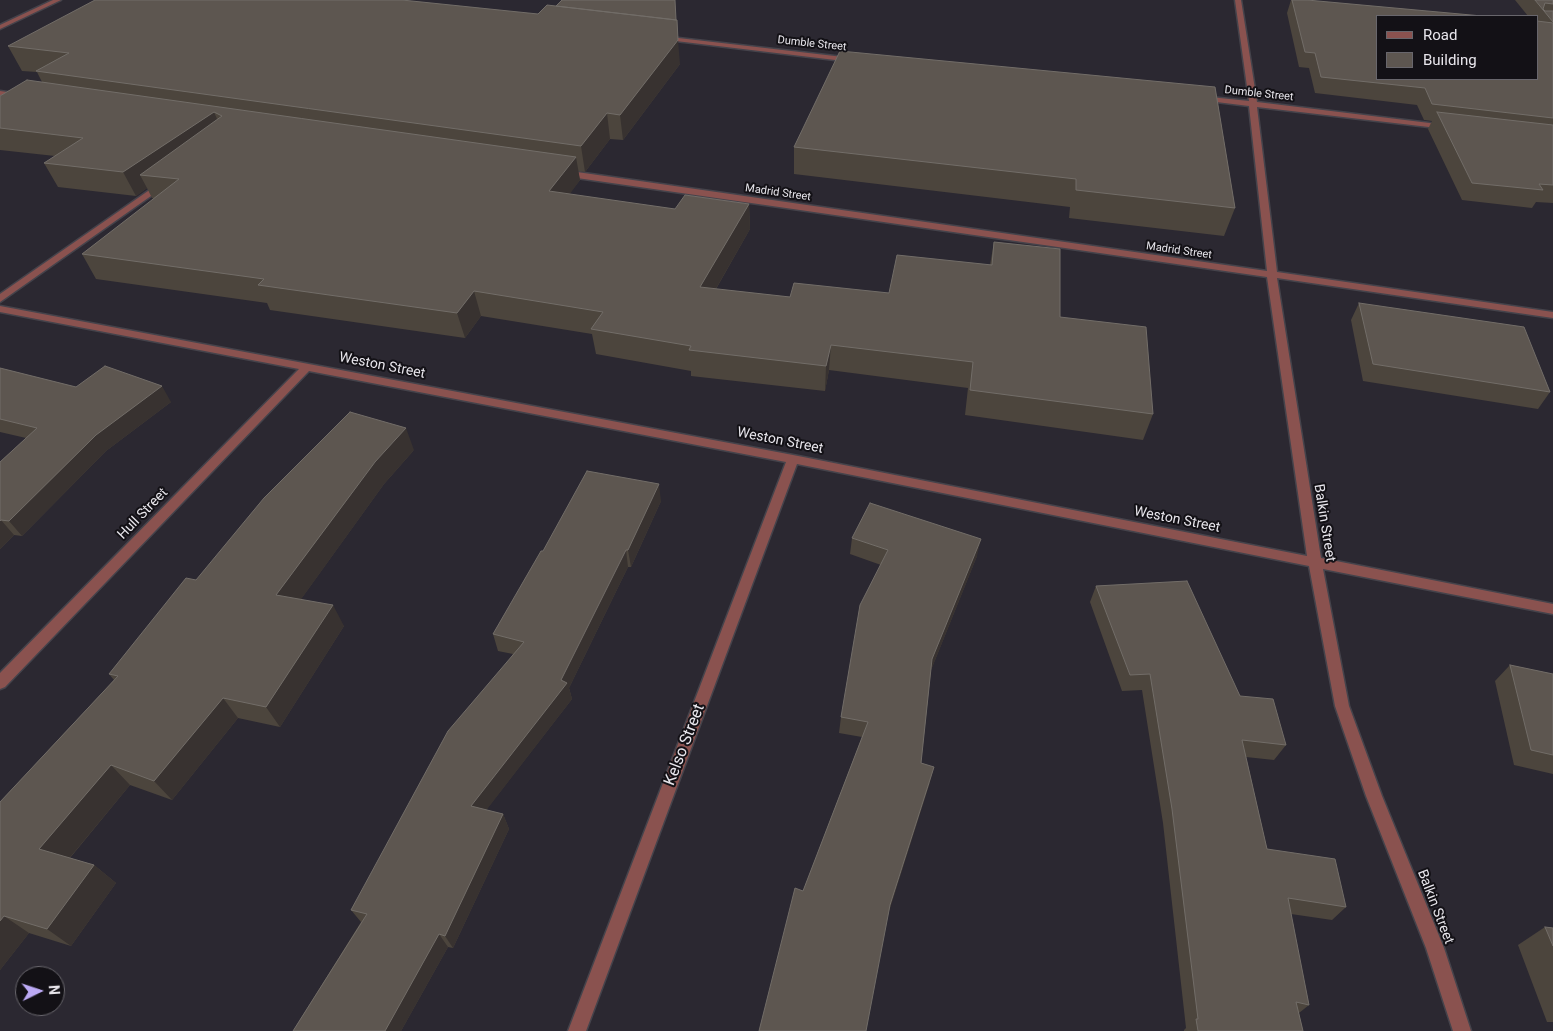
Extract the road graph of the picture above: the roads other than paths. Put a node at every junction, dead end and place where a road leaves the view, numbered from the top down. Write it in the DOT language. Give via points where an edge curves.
graph roads {
  1 [pos="58,0"];
  2 [pos="1238,0"];
  3 [pos="0,27"];
  4 [pos="648,37"];
  5 [pos="856,60"];
  6 [pos="0,93"];
  7 [pos="30,97"];
  8 [pos="1193,98"];
  9 [pos="1253,104"];
  10 [pos="1456,128"];
  11 [pos="550,171"];
  12 [pos="170,180"];
  13 [pos="1272,275"];
  14 [pos="0,299"];
  15 [pos="0,309"];
  16 [pos="1553,315"];
  17 [pos="308,366"];
  18 [pos="793,459"];
  19 [pos="1315,563"];
  20 [pos="1553,609"];
  21 [pos="0,683"];
  22 [pos="577,1031"];
  23 [pos="1462,1031"];
  1 -- 3 [label="street"];
  2 -- 9 [label="street, Balkin Street"];
  4 -- 5 [label="street, Dumble Street"];
  6 -- 7 [label="street"];
  8 -- 9 [label="street, Dumble Street"];
  9 -- 10 [label="street, Dumble Street"];
  9 -- 13 [label="street, Balkin Street"];
  11 -- 13 [label="street, Madrid Street"];
  12 -- 14 [label="street"];
  13 -- 16 [label="street, Madrid Street"];
  13 -- 19 [label="street, Balkin Street"];
  15 -- 17 [label="street, Weston Street"];
  17 -- 18 [label="street, Weston Street"];
  17 -- 21 [label="street, Hull Street"];
  18 -- 19 [label="street, Weston Street"];
  18 -- 22 [label="street, Kelso Street"];
  19 -- 20 [label="street, Weston Street"];
  19 -- 23 [label="street, Balkin Street" via="1342,706 1435,948"];
}
